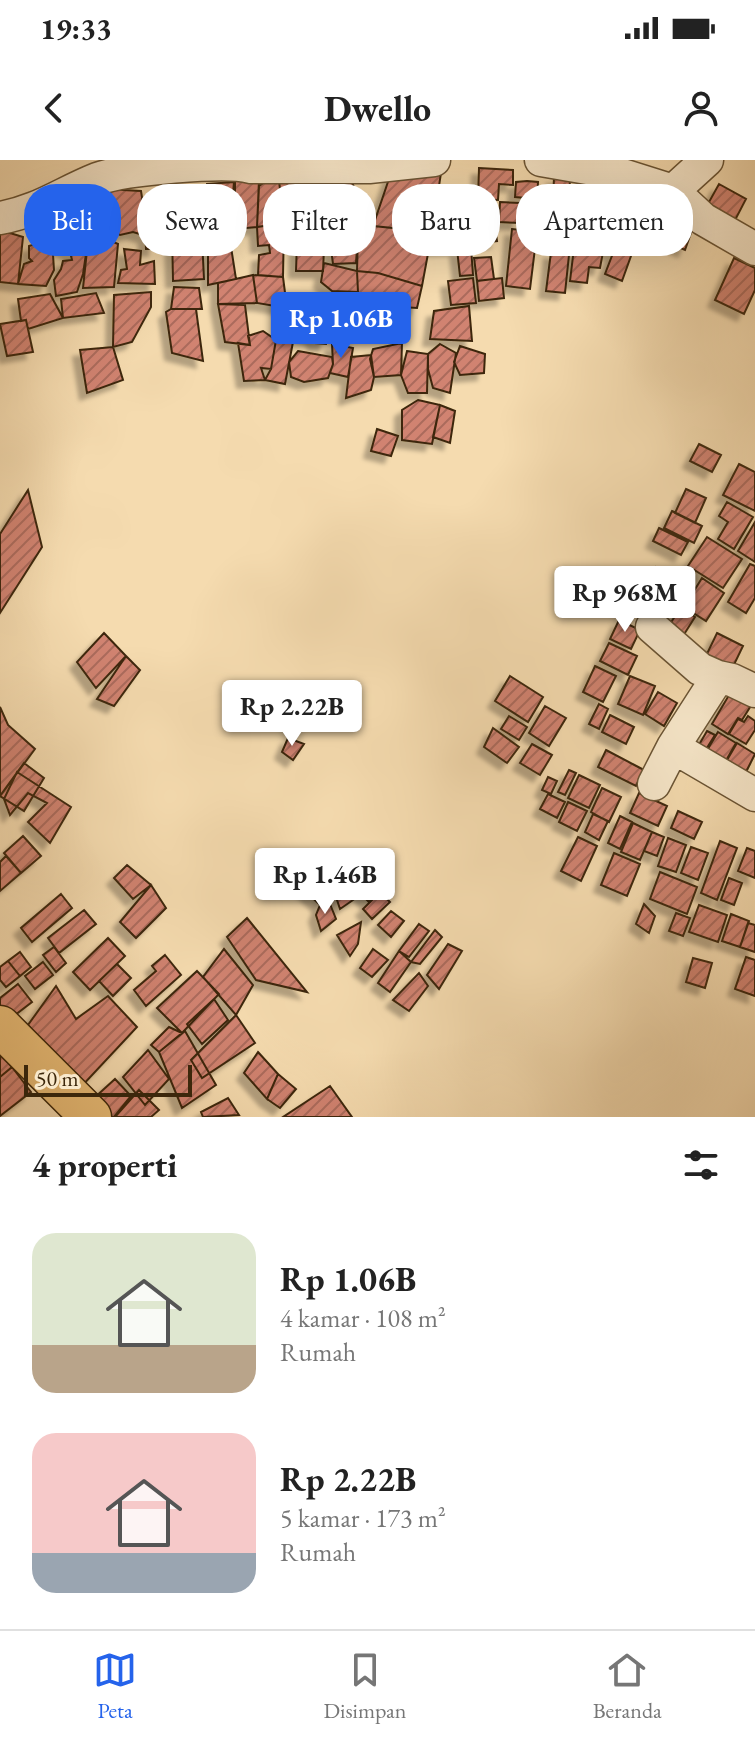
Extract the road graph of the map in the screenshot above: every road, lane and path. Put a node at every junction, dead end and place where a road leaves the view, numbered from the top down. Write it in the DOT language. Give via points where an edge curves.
graph roads {
  1 [pos="434,160"];
  2 [pos="541,160"];
  3 [pos="707,160"];
  4 [pos="368,163"];
  5 [pos="651,184"];
  6 [pos="681,184"];
  7 [pos="693,210"];
  8 [pos="0,218"];
  9 [pos="755,249"];
  10 [pos="652,627"];
  11 [pos="718,677"];
  12 [pos="755,691"];
  13 [pos="673,747"];
  14 [pos="654,784"];
  15 [pos="755,795"];
  16 [pos="0,1026"];
  17 [pos="91,1117"];
  1 -- 4 [label="street"];
  2 -- 5 [label="street"];
  3 -- 6 [label="street"];
  4 -- 8 [label="street" via="251,167 238,162 153,169 100,178 26,214"];
  7 -- 9 [label="street"];
  10 -- 11 [label="street" via="700,669"];
  11 -- 12 [label="street"];
  11 -- 13 [label="street"];
  13 -- 14 [label="street"];
  13 -- 15 [label="street"];
  16 -- 17 [label="main road"];
}
